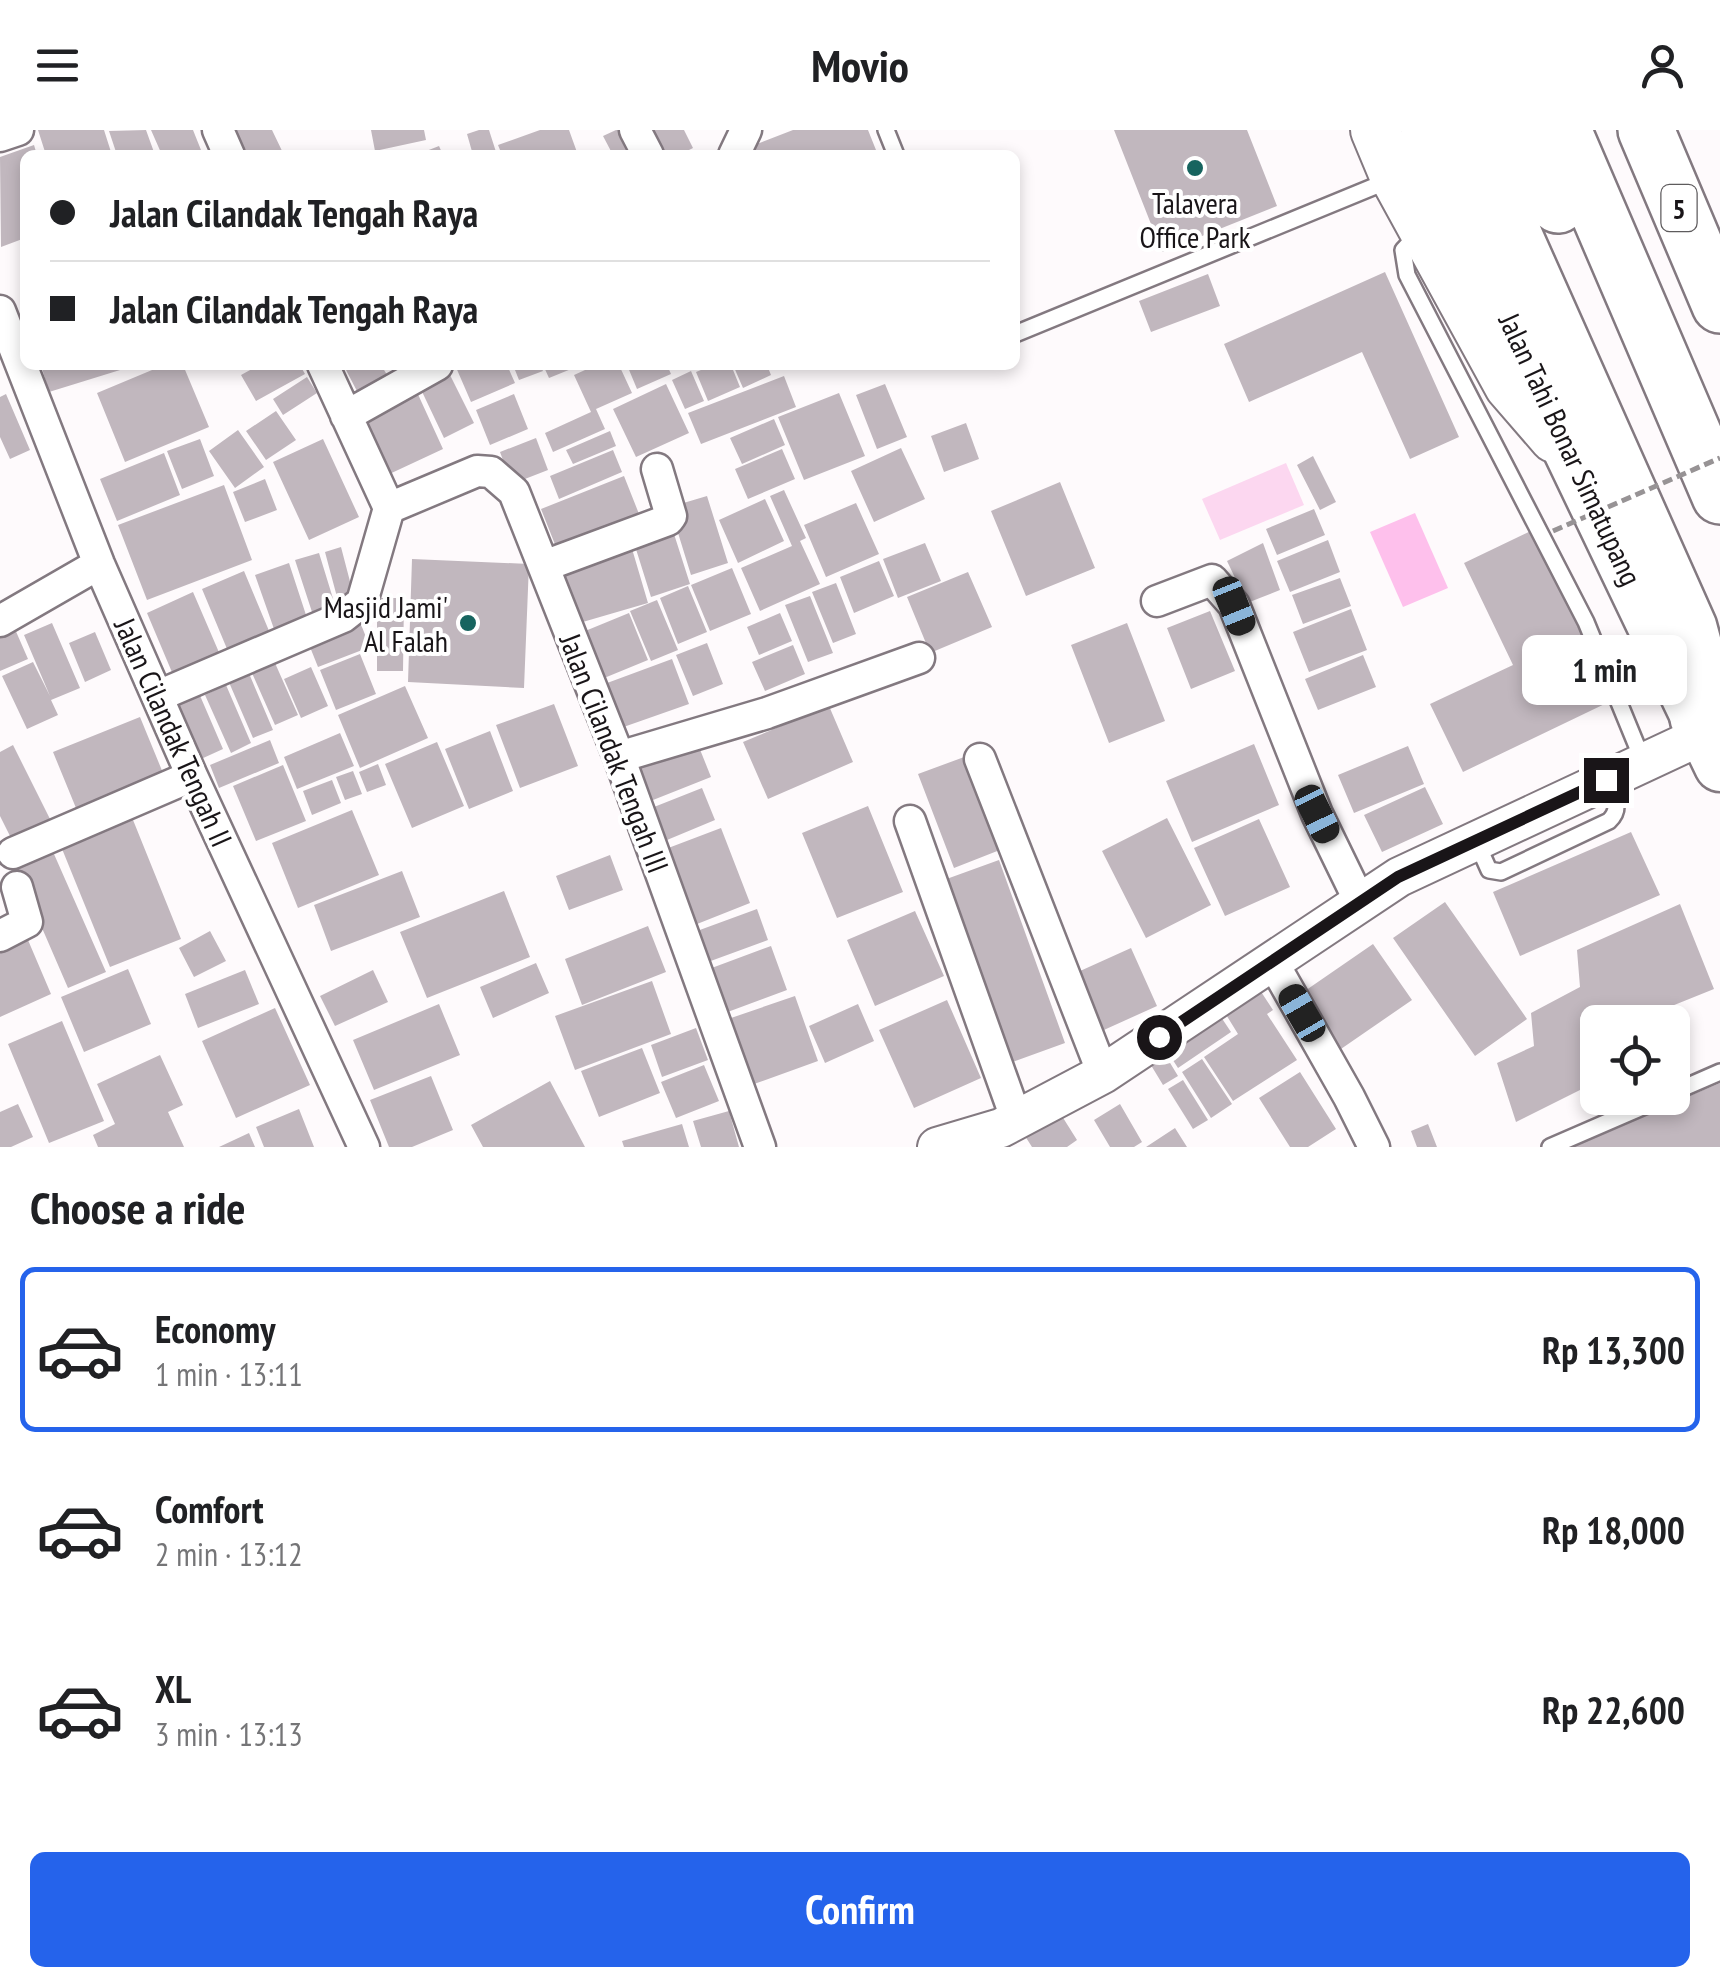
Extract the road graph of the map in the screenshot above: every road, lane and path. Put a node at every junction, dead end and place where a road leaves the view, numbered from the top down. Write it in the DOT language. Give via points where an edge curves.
graph roads {
  1 [pos="18,130"];
  2 [pos="1375,130"];
  3 [pos="1426,130"];
  4 [pos="1467,130"];
  5 [pos="1521,130"];
  6 [pos="1563,130"];
  7 [pos="1646,130"];
  8 [pos="1672,130"];
  9 [pos="0,136"];
  10 [pos="1395,178"];
  11 [pos="1683,218"];
  12 [pos="1423,228"];
  13 [pos="1720,305"];
  14 [pos="0,311"];
  15 [pos="1720,331"];
  16 [pos="1020,332"];
  17 [pos="1660,356"];
  18 [pos="20,362"];
  19 [pos="23,370"];
  20 [pos="325,370"];
  21 [pos="428,370"];
  22 [pos="346,416"];
  23 [pos="1707,448"];
  24 [pos="1579,467"];
  25 [pos="657,469"];
  26 [pos="1720,496"];
  27 [pos="389,508"];
  28 [pos="1552,531"];
  29 [pos="99,564"];
  30 [pos="544,566"];
  31 [pos="1157,601"];
  32 [pos="0,620"];
  33 [pos="919,658"];
  34 [pos="158,696"];
  35 [pos="1708,739"];
  36 [pos="619,757"];
  37 [pos="980,759"];
  38 [pos="1643,763"];
  39 [pos="192,776"];
  40 [pos="910,821"];
  41 [pos="13,852"];
  42 [pos="16,887"];
  43 [pos="1359,900"];
  44 [pos="0,936"];
  45 [pos="1279,973"];
  46 [pos="1720,1072"];
  47 [pos="1102,1074"];
  48 [pos="1690,1085"];
  49 [pos="1624,1115"];
  50 [pos="1017,1121"];
  51 [pos="364,1147"];
  52 [pos="760,1147"];
  53 [pos="937,1147"];
  54 [pos="1374,1147"];
  55 [pos="1550,1147"];
  1 -- 9 [label="street"];
  2 -- 10 [label="main road"];
  3 -- 24 [label="highway, Jalan Tahi Bonar Simatupang"];
  4 -- 35 [label="highway" via="1689,628"];
  5 -- 23 [label="highway" via="1662,411"];
  6 -- 17 [label="highway"];
  7 -- 11 [label="highway, 5"];
  8 -- 11 [label="highway" via="1690,184"];
  10 -- 12 [label="main road"];
  10 -- 16 [label="lane"];
  11 -- 13 [label="highway, 5"];
  12 -- 24 [label="main road" via="1509,386"];
  12 -- 38 [label="lane" via="1403,250 1407,274 1586,622"];
  14 -- 18 [label="street, Jalan Cilandak Tengah II"];
  15 -- 17 [label="highway"];
  17 -- 23 [label="highway"];
  19 -- 29 [label="street, Jalan Cilandak Tengah II"];
  20 -- 22 [label="street"];
  21 -- 22 [label="street"];
  22 -- 27 [label="street"];
  23 -- 26 [label="highway"];
  23 -- 28 [label="path, bridge"];
  24 -- 35 [label="highway, Jalan Tahi Bonar Simatupang"];
  25 -- 30 [label="street" via="668,520"];
  27 -- 30 [label="street, Jalan Cilandak Tengah III" via="478,470 492,472 514,492"];
  27 -- 34 [label="street" via="354,611"];
  29 -- 32 [label="street"];
  29 -- 34 [label="street, Jalan Cilandak Tengah II"];
  30 -- 36 [label="street, Jalan Cilandak Tengah III"];
  31 -- 43 [label="street" via="1212,580 1234,606 1317,814"];
  33 -- 36 [label="street"];
  34 -- 39 [label="street, Jalan Cilandak Tengah II"];
  35 -- 38 [label="street"];
  36 -- 52 [label="street, Jalan Cilandak Tengah III"];
  37 -- 47 [label="street"];
  38 -- 43 [label="street"];
  39 -- 41 [label="street"];
  39 -- 51 [label="street, Jalan Cilandak Tengah II"];
  40 -- 50 [label="street"];
  42 -- 44 [label="street" via="27,922"];
  43 -- 45 [label="street"];
  45 -- 47 [label="street"];
  45 -- 54 [label="street"];
  46 -- 48 [label="lane"];
  47 -- 50 [label="street"];
  49 -- 55 [label="lane"];
  50 -- 53 [label="street"];
}
